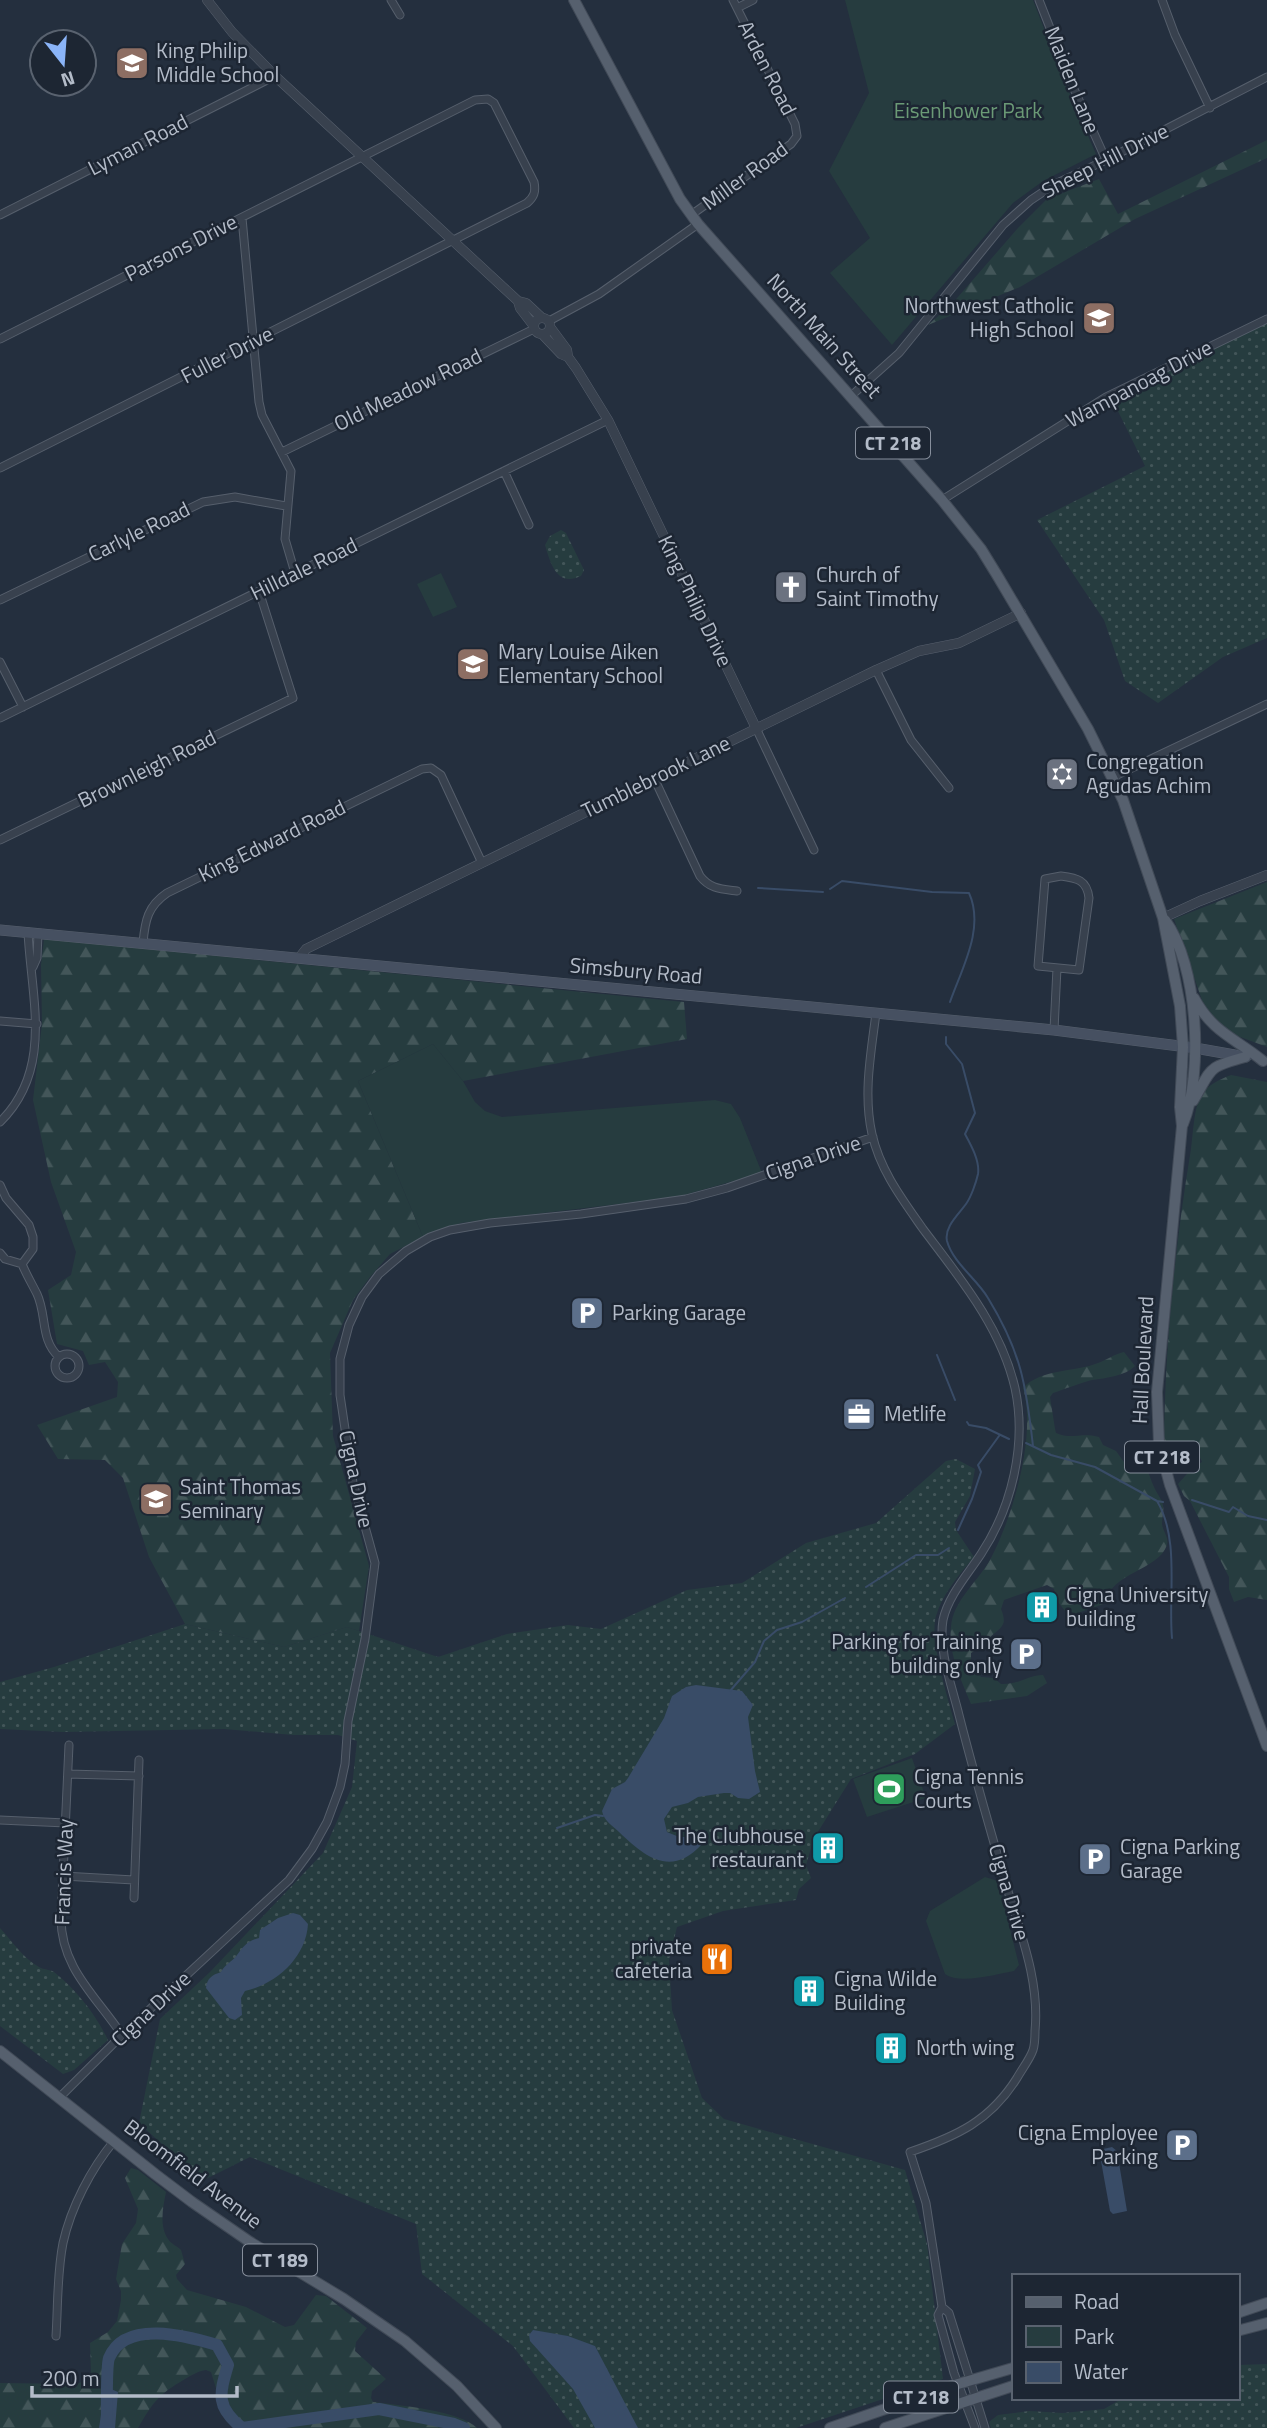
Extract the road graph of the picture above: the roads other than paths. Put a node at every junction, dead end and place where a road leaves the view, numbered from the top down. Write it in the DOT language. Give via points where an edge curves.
graph roads {
  1 [pos="207,0"];
  2 [pos="391,0"];
  3 [pos="574,0"];
  4 [pos="733,0"];
  5 [pos="753,0"];
  6 [pos="1039,0"];
  7 [pos="1162,0"];
  8 [pos="737,8"];
  9 [pos="400,15"];
  10 [pos="275,76"];
  11 [pos="1267,77"];
  12 [pos="1210,108"];
  13 [pos="797,136"];
  14 [pos="362,157"];
  15 [pos="1106,160"];
  16 [pos="0,215"];
  17 [pos="242,218"];
  18 [pos="695,220"];
  19 [pos="452,239"];
  20 [pos="518,301"];
  21 [pos="1267,319"];
  22 [pos="547,322"];
  23 [pos="536,329"];
  24 [pos="0,340"];
  25 [pos="253,342"];
  26 [pos="568,357"];
  27 [pos="851,396"];
  28 [pos="608,420"];
  29 [pos="282,452"];
  30 [pos="0,468"];
  31 [pos="504,471"];
  32 [pos="942,500"];
  33 [pos="286,506"];
  34 [pos="529,525"];
  35 [pos="295,573"];
  36 [pos="259,591"];
  37 [pos="0,600"];
  38 [pos="1021,613"];
  39 [pos="0,662"];
  40 [pos="876,670"];
  41 [pos="1267,704"];
  42 [pos="23,707"];
  43 [pos="0,718"];
  44 [pos="756,728"];
  45 [pos="1113,777"];
  46 [pos="654,778"];
  47 [pos="949,788"];
  48 [pos="0,840"];
  49 [pos="814,850"];
  50 [pos="482,863"];
  51 [pos="1267,875"];
  52 [pos="737,891"];
  53 [pos="1163,918"];
  54 [pos="0,930"];
  55 [pos="33,933"];
  56 [pos="143,943"];
  57 [pos="299,958"];
  58 [pos="1057,968"];
  59 [pos="1192,994"];
  60 [pos="876,1013"];
  61 [pos="0,1021"];
  62 [pos="37,1024"];
  63 [pos="1054,1030"];
  64 [pos="1183,1047"];
  65 [pos="1195,1048"];
  66 [pos="1245,1057"];
  67 [pos="1265,1061"];
  68 [pos="1190,1106"];
  69 [pos="0,1122"];
  70 [pos="1182,1126"];
  71 [pos="873,1137"];
  72 [pos="0,1185"];
  73 [pos="0,1253"];
  74 [pos="22,1264"];
  75 [pos="59,1357"];
  76 [pos="69,1745"];
  77 [pos="1267,1746"];
  78 [pos="139,1759"];
  79 [pos="68,1774"];
  80 [pos="139,1776"];
  81 [pos="0,1820"];
  82 [pos="66,1823"];
  83 [pos="63,1876"];
  84 [pos="135,1880"];
  85 [pos="134,1898"];
  86 [pos="122,2035"];
  87 [pos="0,2051"];
  88 [pos="60,2097"];
  89 [pos="114,2141"];
  90 [pos="1267,2302"];
  91 [pos="942,2307"];
  92 [pos="1239,2312"];
  93 [pos="1266,2324"];
  94 [pos="1239,2331"];
  95 [pos="56,2336"];
  96 [pos="1012,2368"];
  97 [pos="1012,2386"];
  98 [pos="966,2390"];
  99 [pos="496,2428"];
  100 [pos="830,2428"];
  101 [pos="885,2428"];
  102 [pos="975,2428"];
  103 [pos="985,2428"];
  1 -- 10 [label="street, King Philip Drive"];
  2 -- 9 [label="street"];
  3 -- 18 [label="main road, North Main Street / CT 218" via="659,162"];
  4 -- 8 [label="street, Arden Road"];
  5 -- 8 [label="street"];
  6 -- 15 [label="street, Maiden Lane"];
  7 -- 12 [label="street"];
  8 -- 13 [label="street, Arden Road"];
  10 -- 14 [label="street, King Philip Drive"];
  10 -- 16 [label="street, Lyman Road"];
  11 -- 12 [label="street, Sheep Hill Drive"];
  12 -- 15 [label="street, Sheep Hill Drive"];
  13 -- 18 [label="street, Miller Road"];
  14 -- 17 [label="street, Parsons Drive"];
  14 -- 19 [label="street, King Philip Drive"];
  14 -- 19 [label="street, Parsons Drive" via="475,100 494,103 534,182 533,197"];
  15 -- 27 [label="street, Sheep Hill Drive" via="1055,184 1021,208 900,353"];
  17 -- 24 [label="street, Parsons Drive"];
  17 -- 25 [label="street"];
  18 -- 22 [label="street" via="599,294"];
  18 -- 27 [label="main road, North Main Street / CT 218"];
  19 -- 20 [label="street, King Philip Drive"];
  19 -- 25 [label="street, Fuller Drive"];
  20 -- 22 [label="street, King Philip Drive"];
  20 -- 23 [label="street, King Philip Drive"];
  21 -- 32 [label="street, Wampanoag Drive" via="1106,397"];
  22 -- 23 [label="street" via="536,320"];
  22 -- 23 [label="street" via="547,332"];
  22 -- 26 [label="street, King Philip Drive"];
  23 -- 26 [label="street, King Philip Drive"];
  23 -- 29 [label="street, Old Meadow Road"];
  25 -- 29 [label="street" via="260,409"];
  25 -- 30 [label="street, Fuller Drive"];
  26 -- 28 [label="street, King Philip Drive"];
  27 -- 32 [label="main road, North Main Street / CT 218"];
  28 -- 31 [label="street, Hilldale Road"];
  28 -- 44 [label="street, King Philip Drive"];
  29 -- 33 [label="street" via="291,471"];
  31 -- 34 [label="street"];
  31 -- 35 [label="street, Hilldale Road"];
  32 -- 38 [label="main road, North Main Street / CT 218" via="981,549"];
  33 -- 35 [label="street" via="285,539"];
  33 -- 37 [label="street, Carlyle Road" via="235,497 203,502"];
  35 -- 36 [label="street, Hilldale Road"];
  36 -- 42 [label="street, Hilldale Road"];
  36 -- 48 [label="street, Brownleigh Road" via="293,698"];
  38 -- 40 [label="street, Tumblebrook Lane" via="969,639 919,651"];
  38 -- 45 [label="main road, North Main Street / CT 218"];
  39 -- 42 [label="street"];
  40 -- 44 [label="street, Tumblebrook Lane"];
  40 -- 47 [label="street" via="911,740"];
  41 -- 45 [label="street"];
  42 -- 43 [label="street, Hilldale Road"];
  44 -- 46 [label="street, Tumblebrook Lane"];
  44 -- 49 [label="street, King Philip Drive"];
  45 -- 53 [label="main road, North Main Street / CT 218"];
  46 -- 50 [label="street, Tumblebrook Lane"];
  46 -- 52 [label="street" via="700,876 714,888"];
  50 -- 56 [label="street, King Edward Road" via="441,775 431,768 418,770 167,893 148,912"];
  50 -- 57 [label="street, Tumblebrook Lane" via="306,949"];
  51 -- 53 [label="street"];
  53 -- 59 [label="main road, North Main Street / CT 218" via="1172,930"];
  53 -- 64 [label="main road, North Main Street / CT 218"];
  54 -- 55 [label="main road, Simsbury Road"];
  55 -- 56 [label="main road, Simsbury Road"];
  55 -- 62 [label="street" via="29,959"];
  56 -- 57 [label="main road, Simsbury Road"];
  57 -- 60 [label="main road, Simsbury Road"];
  58 -- 58 [label="street" via="1079,970 1089,898 1083,882 1061,876 1045,879 1038,966"];
  58 -- 63 [label="street"];
  59 -- 65 [label="main road, North Main Street / CT 218"];
  59 -- 67 [label="main road" via="1216,1029"];
  60 -- 63 [label="main road, Simsbury Road"];
  60 -- 71 [label="street, Cigna Drive" via="868,1087"];
  61 -- 62 [label="street"];
  62 -- 69 [label="street" via="33,1060 23,1090"];
  63 -- 64 [label="main road, Simsbury Road"];
  64 -- 65 [label="main road, Simsbury Road"];
  64 -- 70 [label="main road, Hall Boulevard / CT 218"];
  65 -- 66 [label="main road, Simsbury Road"];
  65 -- 68 [label="main road, Hall Boulevard / CT 218"];
  66 -- 67 [label="main road, Simsbury Road"];
  66 -- 68 [label="main road" via="1208,1073"];
  68 -- 70 [label="main road, Hall Boulevard / CT 218"];
  70 -- 77 [label="main road, Hall Boulevard / CT 218" via="1157,1392 1159,1444"];
  71 -- 86 [label="street, Cigna Drive" via="686,1199 450,1230 406,1251 379,1274 349,1325 340,1359 351,1472 375,1563 340,1787 327,1822 289,1880"];
  71 -- 91 [label="street, Cigna Drive" via="894,1188 982,1309 1000,1342 1018,1413 1017,1454 1006,1504 991,1538 950,1603 943,1621 943,1644 1027,1956 1037,2011 1033,2049 996,2106 951,2138 910,2152 926,2203"];
  72 -- 74 [label="street" via="33,1237 33,1250"];
  73 -- 74 [label="street"];
  74 -- 75 [label="street" via="37,1295 45,1334"];
  76 -- 79 [label="street, Francis Way"];
  78 -- 80 [label="street"];
  79 -- 80 [label="street"];
  79 -- 82 [label="street, Francis Way"];
  80 -- 84 [label="street"];
  81 -- 82 [label="street"];
  82 -- 83 [label="street, Francis Way"];
  83 -- 84 [label="street"];
  83 -- 86 [label="street, Francis Way" via="64,1947 76,1973"];
  84 -- 85 [label="street"];
  86 -- 88 [label="street, Cigna Drive"];
  87 -- 88 [label="main road, Bloomfield Avenue / CT 189"];
  88 -- 89 [label="main road, Bloomfield Avenue / CT 189"];
  89 -- 95 [label="street" via="89,2179 67,2228"];
  89 -- 99 [label="main road, Bloomfield Avenue / CT 189" via="250,2242 405,2341"];
  90 -- 92 [label="main road"];
  91 -- 98 [label="street, Cigna Drive" via="949,2312"];
  91 -- 98 [label="street, Cigna Drive" via="938,2315"];
  93 -- 94 [label="main road"];
  96 -- 98 [label="main road, CT 218"];
  97 -- 98 [label="main road, CT 218"];
  98 -- 100 [label="main road, CT 218"];
  98 -- 101 [label="main road, CT 218"];
  98 -- 102 [label="street"];
  98 -- 103 [label="street"];
}
